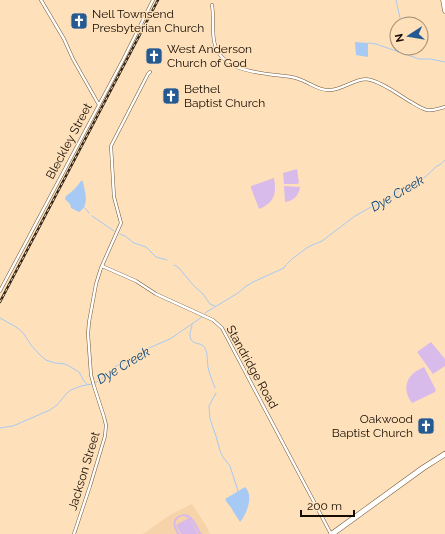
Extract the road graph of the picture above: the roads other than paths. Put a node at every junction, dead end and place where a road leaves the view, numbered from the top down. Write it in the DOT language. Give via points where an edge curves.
graph roads {
  1 [pos="41,0"];
  2 [pos="153,0"];
  3 [pos="443,0"];
  4 [pos="212,5"];
  5 [pos="445,11"];
  6 [pos="150,72"];
  7 [pos="99,105"];
  8 [pos="445,107"];
  9 [pos="102,266"];
  10 [pos="0,291"];
  11 [pos="445,454"];
  12 [pos="74,534"];
  13 [pos="332,534"];
  1 -- 7 [label="street"];
  2 -- 7 [label="street, Bleckley Street"];
  3 -- 5 [label="main road"];
  4 -- 8 [label="street" via="213,37 216,47 223,58 234,65 249,71 300,79 326,90 363,79 369,80 382,84 425,110"];
  6 -- 9 [label="street, Jackson Street" via="111,146 114,197 121,223"];
  7 -- 10 [label="street, Bleckley Street"];
  9 -- 12 [label="street, Jackson Street" via="89,322 89,349 92,380 104,417 106,436"];
  9 -- 13 [label="street, Standridge Road" via="218,324"];
  11 -- 13 [label="highway"];
}
